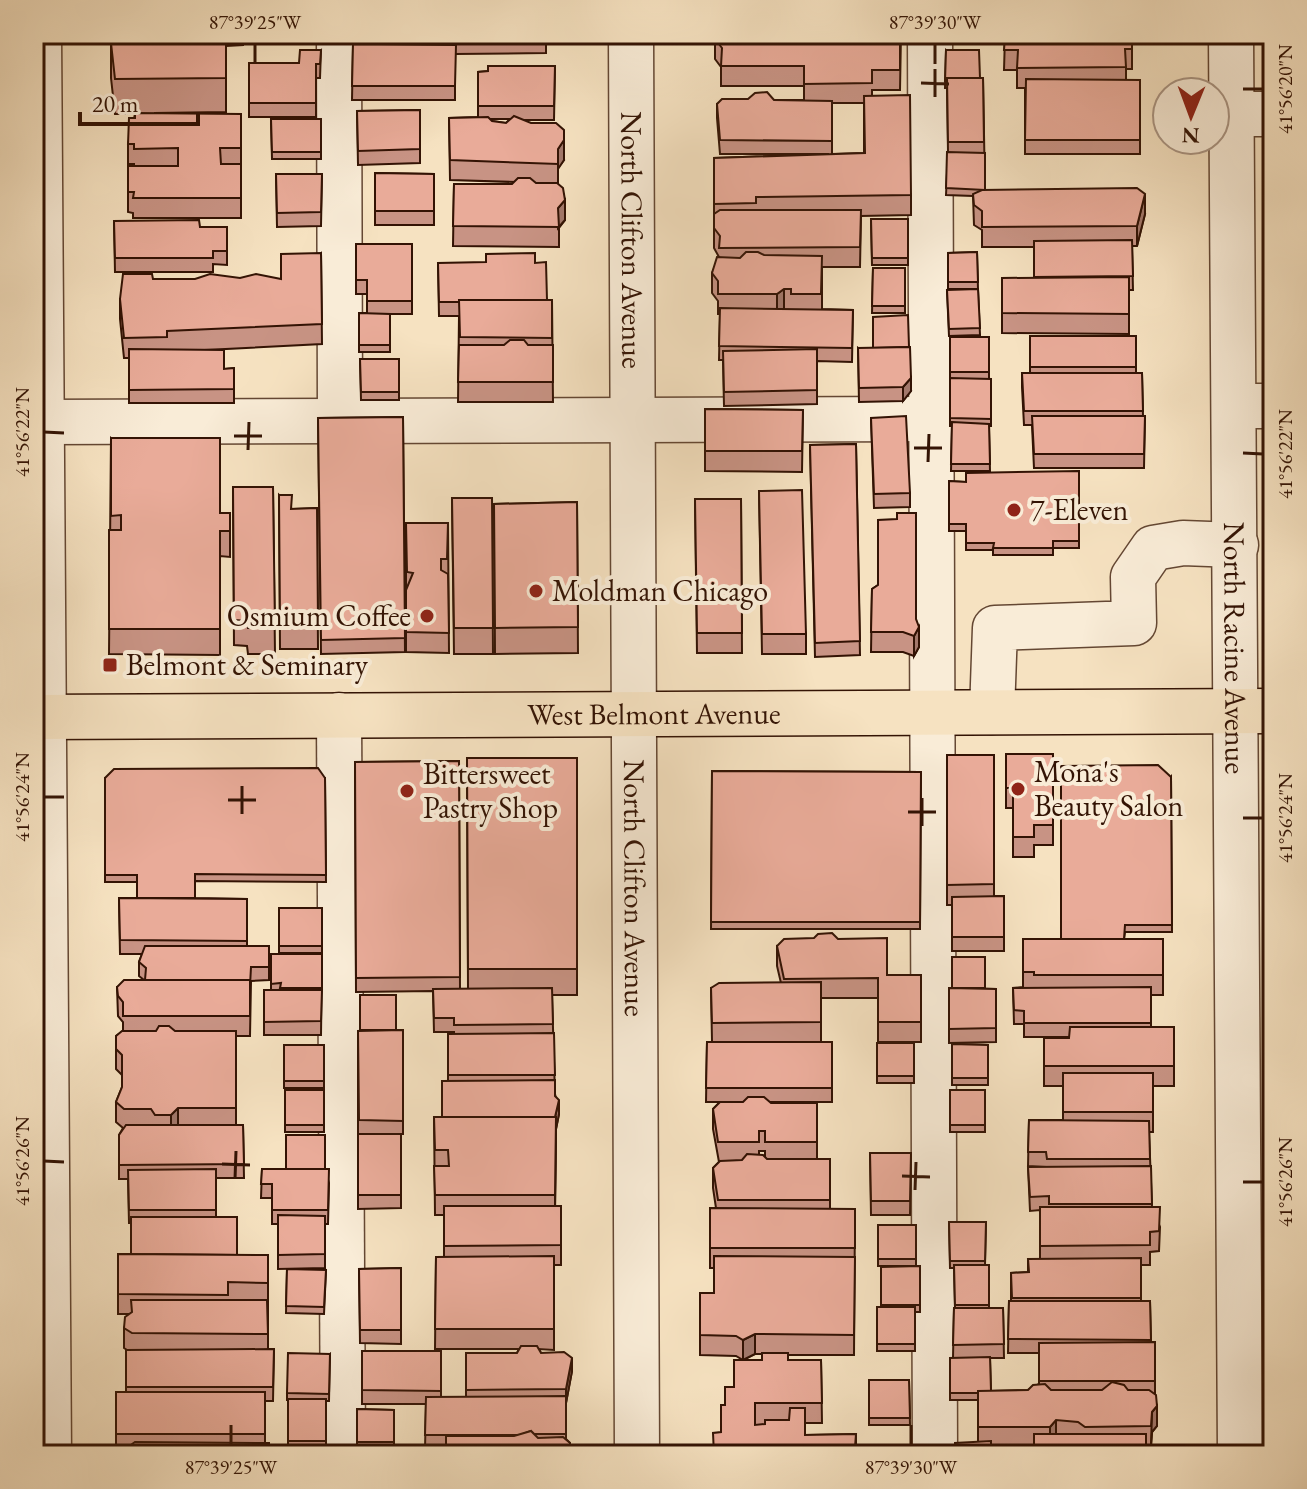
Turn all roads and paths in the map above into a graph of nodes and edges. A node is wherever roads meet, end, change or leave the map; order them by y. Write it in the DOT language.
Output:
graph roads {
  1 [pos="39,34"];
  2 [pos="339,34"];
  3 [pos="631,34"];
  4 [pos="930,34"];
  5 [pos="1231,34"];
  6 [pos="1253,114"];
  7 [pos="1254,406"];
  8 [pos="340,419"];
  9 [pos="632,419"];
  10 [pos="932,419"];
  11 [pos="40,433"];
  12 [pos="1236,545"];
  13 [pos="1255,711"];
  14 [pos="992,712"];
  15 [pos="933,713"];
  16 [pos="634,714"];
  17 [pos="339,715"];
  18 [pos="40,717"];
  19 [pos="1255,1003"];
  20 [pos="1256,1300"];
  21 [pos="49,1455"];
  22 [pos="343,1455"];
  23 [pos="637,1455"];
  24 [pos="935,1455"];
  25 [pos="1240,1455"];
  1 -- 11 [label="street"];
  2 -- 8 [label="street"];
  3 -- 9 [label="street, North Clifton Avenue"];
  4 -- 10 [label="street"];
  5 -- 6 [label="street, North Racine Avenue"];
  6 -- 7 [label="street, North Racine Avenue"];
  7 -- 12 [label="street, North Racine Avenue"];
  8 -- 9 [label="street"];
  8 -- 11 [label="street"];
  9 -- 10 [label="street"];
  9 -- 16 [label="street, North Clifton Avenue"];
  10 -- 15 [label="street"];
  11 -- 18 [label="street"];
  12 -- 13 [label="street, North Racine Avenue"];
  12 -- 14 [label="street"];
  13 -- 14 [label="main road, West Belmont Avenue"];
  13 -- 19 [label="street, North Racine Avenue"];
  14 -- 15 [label="main road, West Belmont Avenue"];
  15 -- 16 [label="main road, West Belmont Avenue"];
  15 -- 24 [label="street"];
  16 -- 17 [label="main road, West Belmont Avenue"];
  16 -- 23 [label="street, North Clifton Avenue"];
  17 -- 18 [label="main road, West Belmont Avenue"];
  17 -- 22 [label="street"];
  18 -- 21 [label="street"];
  19 -- 20 [label="street, North Racine Avenue"];
  20 -- 25 [label="street, North Racine Avenue"];
}
